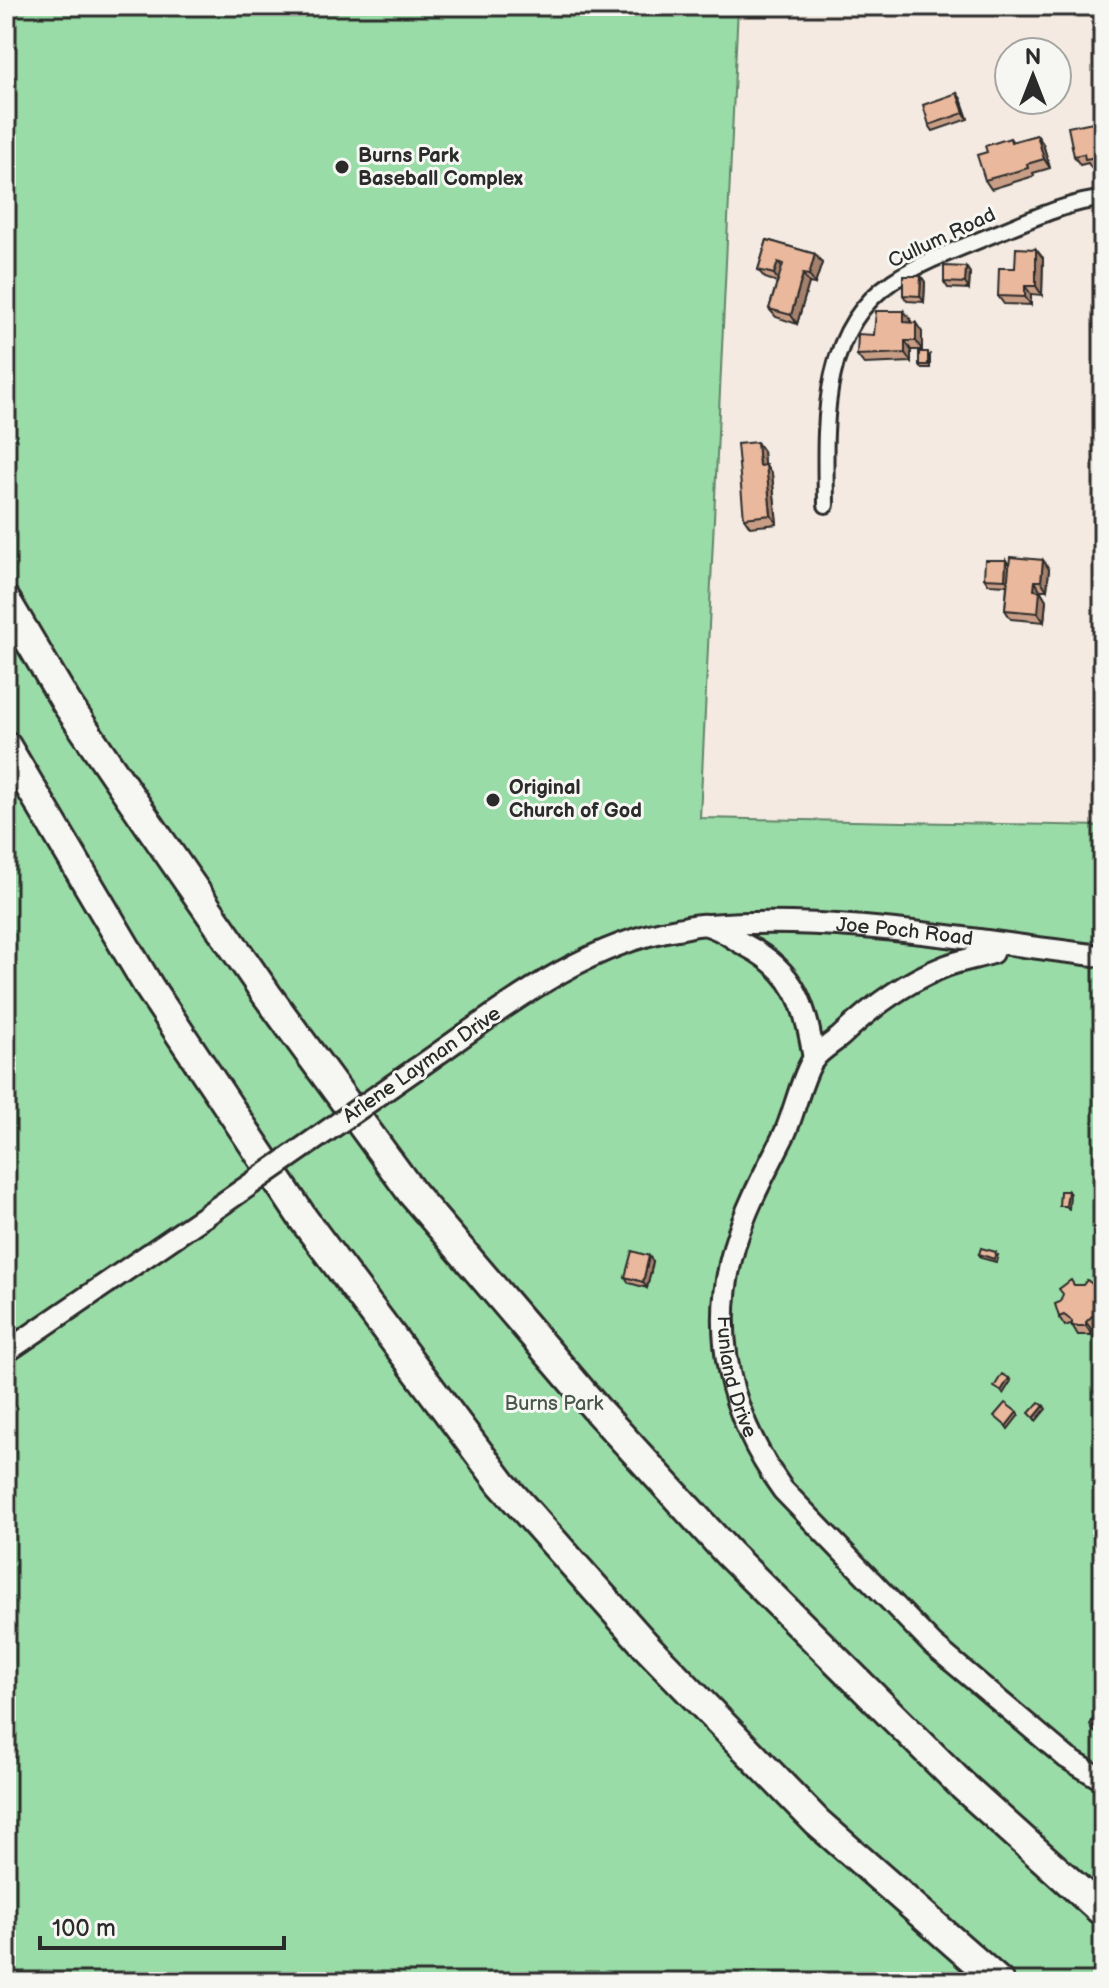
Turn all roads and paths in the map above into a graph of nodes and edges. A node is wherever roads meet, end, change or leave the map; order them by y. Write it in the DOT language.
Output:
graph roads {
  1 [pos="1103,199"];
  2 [pos="826,505"];
  3 [pos="6,601"];
  4 [pos="6,746"];
  5 [pos="706,925"];
  6 [pos="996,943"];
  7 [pos="1103,956"];
  8 [pos="814,1059"];
  9 [pos="6,1352"];
  10 [pos="1103,1780"];
  11 [pos="1103,1912"];
  12 [pos="999,1982"];
  1 -- 2 [label="street, Cullum Road"];
  3 -- 11 [label="highway"];
  4 -- 12 [label="highway"];
  5 -- 6 [label="street, Joe Poch Road"];
  5 -- 8 [label="street"];
  5 -- 9 [label="street, Arlene Layman Drive, bridge"];
  6 -- 7 [label="street, Joe Poch Road"];
  6 -- 8 [label="street, Funland Drive"];
  8 -- 10 [label="street, Funland Drive"];
}
